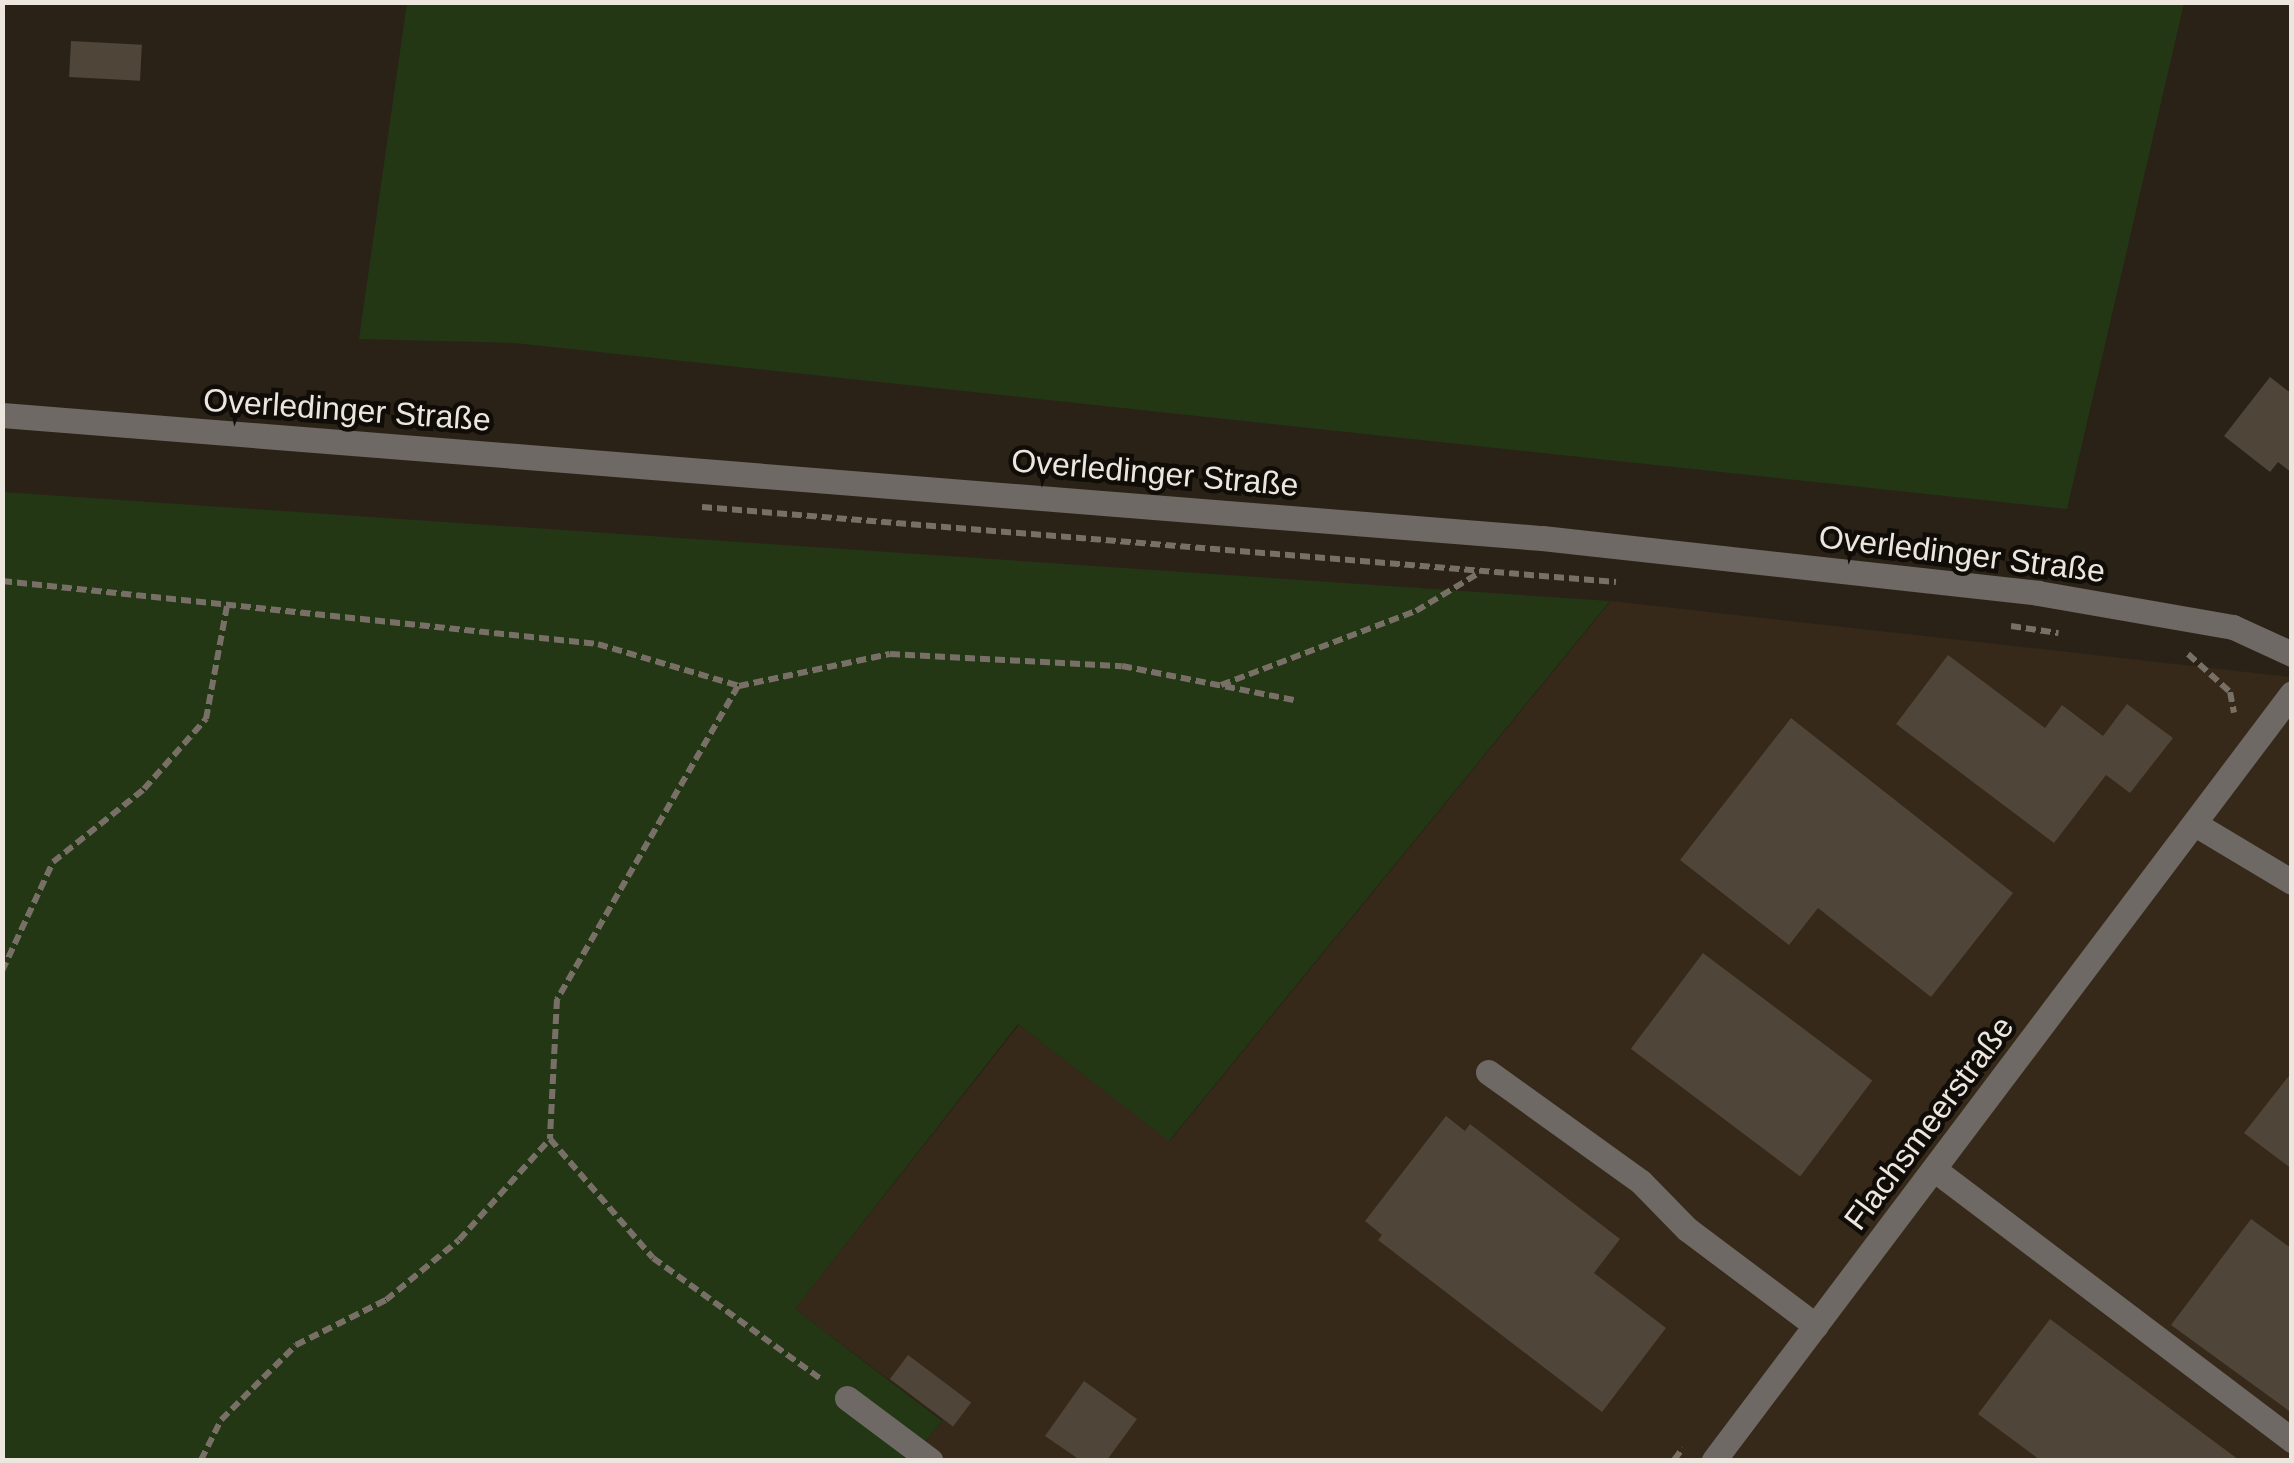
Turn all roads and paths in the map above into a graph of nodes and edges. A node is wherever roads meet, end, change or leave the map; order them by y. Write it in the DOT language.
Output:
graph roads {
  1 [pos="2,415"];
  2 [pos="693,506"];
  3 [pos="1480,574"];
  4 [pos="2,581"];
  5 [pos="1627,582"];
  6 [pos="227,606"];
  7 [pos="1992,622"];
  8 [pos="2065,634"];
  9 [pos="2171,647"];
  10 [pos="2292,654"];
  11 [pos="1220,685"];
  12 [pos="739,686"];
  13 [pos="2292,693"];
  14 [pos="1294,700"];
  15 [pos="2234,712"];
  16 [pos="2196,824"];
  17 [pos="2292,882"];
  18 [pos="2,971"];
  19 [pos="1488,1072"];
  20 [pos="550,1139"];
  21 [pos="1935,1170"];
  22 [pos="1816,1326"];
  23 [pos="847,1398"];
  24 [pos="2292,1440"];
  25 [pos="201,1460"];
  26 [pos="930,1460"];
  27 [pos="1714,1460"];
  1 -- 10 [label="street, Overledinger Straße"];
  2 -- 3 [label="path"];
  3 -- 5 [label="path"];
  3 -- 11 [label="path"];
  4 -- 6 [label="path"];
  6 -- 12 [label="path"];
  6 -- 18 [label="path"];
  7 -- 8 [label="path"];
  9 -- 15 [label="path"];
  11 -- 12 [label="path"];
  11 -- 14 [label="path"];
  12 -- 20 [label="path"];
  13 -- 16 [label="street, Flachsmeerstraße"];
  16 -- 17 [label="street"];
  16 -- 21 [label="street, Flachsmeerstraße"];
  19 -- 22 [label="street"];
  20 -- 23 [label="path"];
  20 -- 25 [label="path"];
  21 -- 22 [label="street, Flachsmeerstraße"];
  21 -- 24 [label="street"];
  22 -- 27 [label="street, Flachsmeerstraße"];
  23 -- 26 [label="street"];
}
